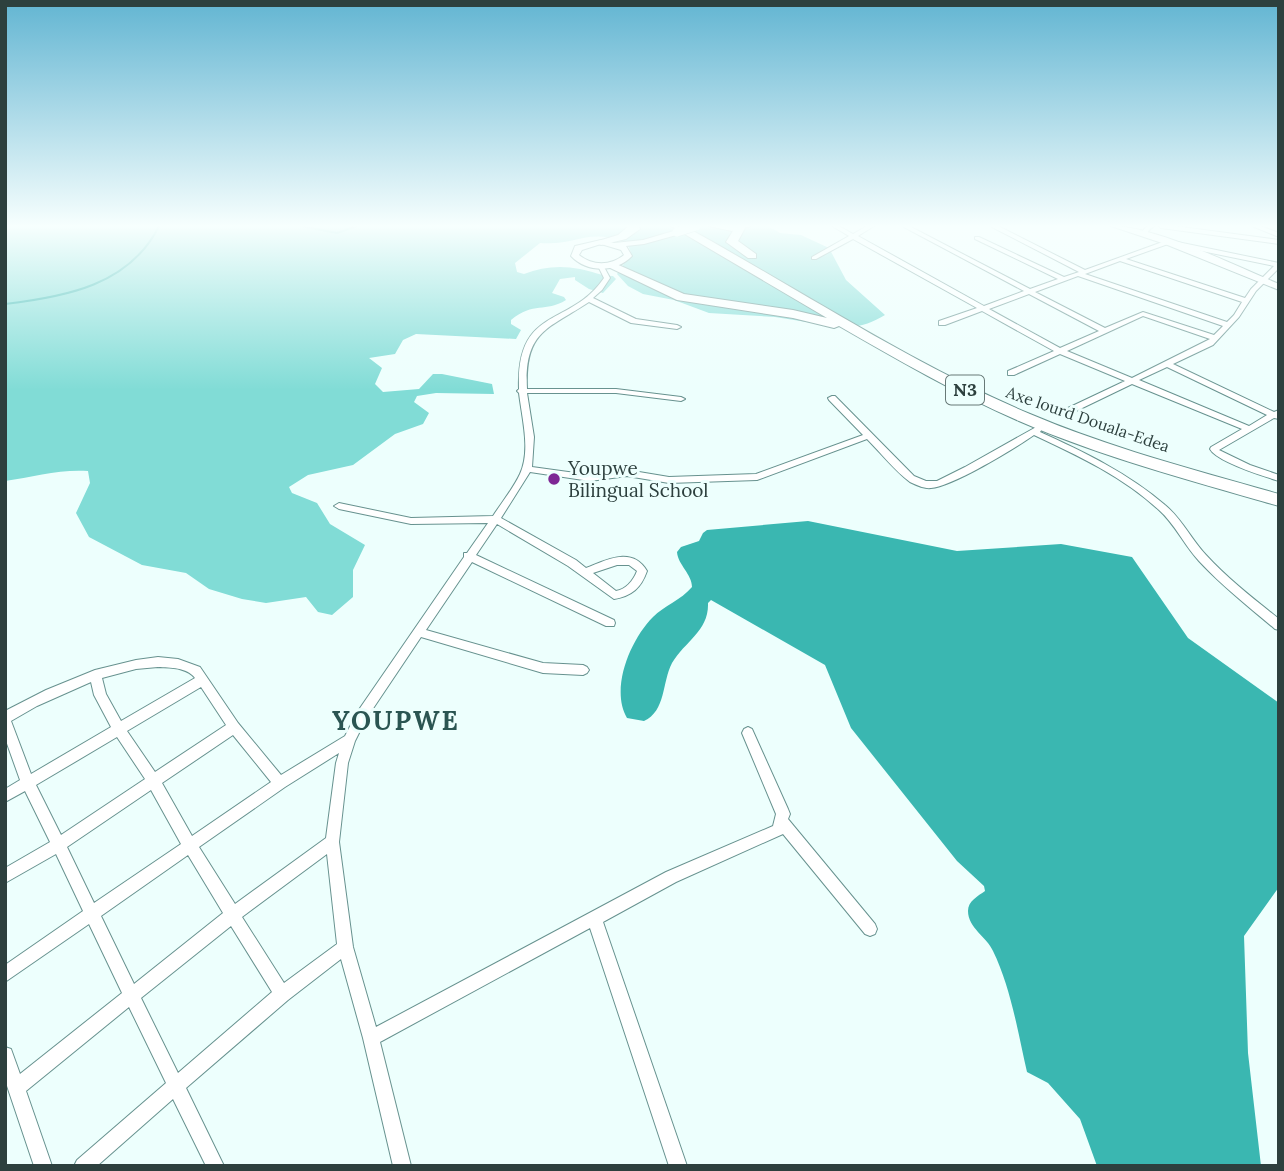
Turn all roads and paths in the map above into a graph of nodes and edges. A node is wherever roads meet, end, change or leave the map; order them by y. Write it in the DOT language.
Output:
graph roads {
  1 [pos="606,281"];
  2 [pos="641,281"];
  3 [pos="773,281"];
  4 [pos="781,281"];
  5 [pos="790,281"];
  6 [pos="935,281"];
  7 [pos="1008,281"];
  8 [pos="1059,281"];
  9 [pos="1103,281"];
  10 [pos="1185,281"];
  11 [pos="1262,281"];
  12 [pos="1279,287"];
  13 [pos="1029,292"];
  14 [pos="589,299"];
  15 [pos="1247,301"];
  16 [pos="829,306"];
  17 [pos="983,308"];
  18 [pos="942,323"];
  19 [pos="1228,325"];
  20 [pos="677,327"];
  21 [pos="1103,330"];
  22 [pos="1215,338"];
  23 [pos="876,340"];
  24 [pos="1058,350"];
  25 [pos="1167,364"];
  26 [pos="1011,373"];
  27 [pos="1128,381"];
  28 [pos="521,391"];
  29 [pos="832,398"];
  30 [pos="681,399"];
  31 [pos="1071,411"];
  32 [pos="1277,415"];
  33 [pos="1039,428"];
  34 [pos="1249,429"];
  35 [pos="870,435"];
  36 [pos="527,469"];
  37 [pos="1279,478"];
  38 [pos="1279,491"];
  39 [pos="1279,500"];
  40 [pos="340,506"];
  41 [pos="495,519"];
  42 [pos="468,556"];
  43 [pos="585,572"];
  44 [pos="610,623"];
  45 [pos="1279,626"];
  46 [pos="419,632"];
  47 [pos="583,670"];
  48 [pos="95,675"];
  49 [pos="202,680"];
  50 [pos="5,719"];
  51 [pos="234,727"];
  52 [pos="119,729"];
  53 [pos="748,733"];
  54 [pos="349,740"];
  55 [pos="153,780"];
  56 [pos="28,783"];
  57 [pos="280,783"];
  58 [pos="5,796"];
  59 [pos="782,822"];
  60 [pos="332,842"];
  61 [pos="58,845"];
  62 [pos="190,846"];
  63 [pos="5,876"];
  64 [pos="92,914"];
  65 [pos="234,914"];
  66 [pos="594,918"];
  67 [pos="870,929"];
  68 [pos="345,947"];
  69 [pos="5,974"];
  70 [pos="282,994"];
  71 [pos="133,995"];
  72 [pos="371,1038"];
  73 [pos="5,1055"];
  74 [pos="17,1087"];
  75 [pos="174,1087"];
  76 [pos="43,1166"];
  77 [pos="83,1166"];
  78 [pos="215,1166"];
  79 [pos="402,1166"];
  80 [pos="678,1166"];
  1 -- 14 [label="street"];
  2 -- 23 [label="highway"];
  3 -- 23 [label="highway, Axe lourd Douala-Edea / N3"];
  4 -- 16 [label="highway, Axe lourd Douala-Edea / N3"];
  5 -- 16 [label="highway"];
  6 -- 17 [label="street"];
  7 -- 13 [label="street"];
  8 -- 13 [label="street"];
  9 -- 19 [label="street"];
  10 -- 15 [label="street"];
  11 -- 12 [label="main road"];
  11 -- 15 [label="street"];
  13 -- 17 [label="street"];
  13 -- 21 [label="street"];
  14 -- 20 [label="street"];
  14 -- 28 [label="street"];
  15 -- 19 [label="street"];
  16 -- 38 [label="highway, Axe lourd Douala-Edea / N3"];
  17 -- 18 [label="street"];
  17 -- 24 [label="street"];
  19 -- 22 [label="street"];
  21 -- 22 [label="street"];
  21 -- 24 [label="street"];
  22 -- 25 [label="street"];
  23 -- 33 [label="highway, Axe lourd Douala-Edea / N3"];
  24 -- 26 [label="street"];
  24 -- 27 [label="street"];
  25 -- 27 [label="street"];
  25 -- 32 [label="street"];
  27 -- 31 [label="street"];
  27 -- 34 [label="street"];
  28 -- 30 [label="street"];
  28 -- 36 [label="street"];
  29 -- 35 [label="street"];
  32 -- 34 [label="street"];
  33 -- 35 [label="street"];
  33 -- 39 [label="highway, Axe lourd Douala-Edea / N3"];
  33 -- 45 [label="street"];
  34 -- 37 [label="street"];
  35 -- 36 [label="street"];
  36 -- 41 [label="street"];
  40 -- 41 [label="street"];
  41 -- 42 [label="street"];
  41 -- 43 [label="street"];
  42 -- 44 [label="street"];
  42 -- 46 [label="street"];
  43 -- 43 [label="street"];
  46 -- 47 [label="street"];
  46 -- 54 [label="street"];
  48 -- 49 [label="street"];
  48 -- 50 [label="street"];
  48 -- 52 [label="street"];
  49 -- 51 [label="street"];
  49 -- 52 [label="street"];
  50 -- 56 [label="street"];
  51 -- 55 [label="street"];
  51 -- 57 [label="street"];
  52 -- 55 [label="street"];
  52 -- 56 [label="street"];
  53 -- 59 [label="street"];
  54 -- 57 [label="street"];
  54 -- 60 [label="street"];
  55 -- 61 [label="street"];
  55 -- 62 [label="street"];
  56 -- 58 [label="street"];
  56 -- 61 [label="street"];
  57 -- 62 [label="street"];
  59 -- 66 [label="street"];
  59 -- 67 [label="street"];
  60 -- 65 [label="street"];
  60 -- 68 [label="street"];
  61 -- 63 [label="street"];
  61 -- 64 [label="street"];
  62 -- 64 [label="street"];
  62 -- 65 [label="street"];
  64 -- 69 [label="street"];
  64 -- 71 [label="street"];
  65 -- 70 [label="street"];
  65 -- 71 [label="street"];
  66 -- 72 [label="street"];
  66 -- 80 [label="street"];
  68 -- 70 [label="street"];
  68 -- 72 [label="street"];
  70 -- 75 [label="street"];
  71 -- 74 [label="street"];
  71 -- 75 [label="street"];
  72 -- 79 [label="street"];
  73 -- 74 [label="street"];
  74 -- 76 [label="street"];
  75 -- 77 [label="street"];
  75 -- 78 [label="street"];
}
